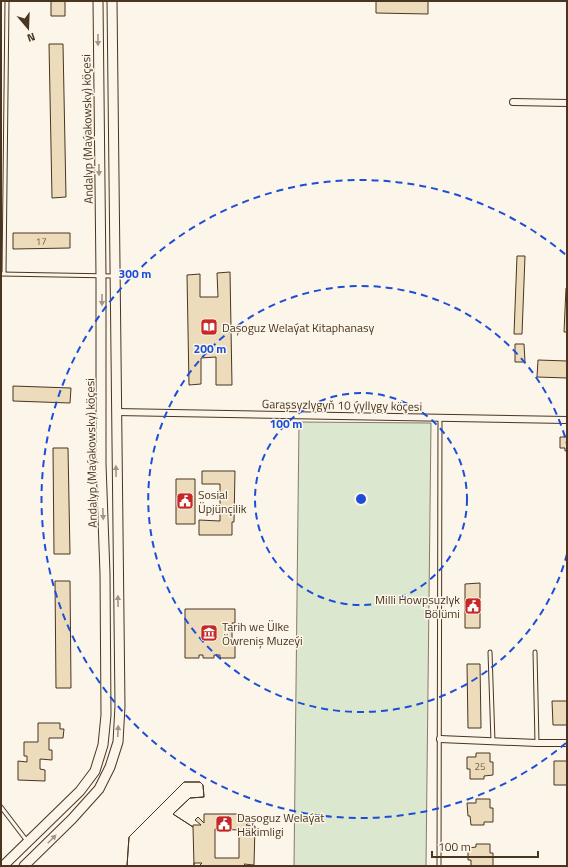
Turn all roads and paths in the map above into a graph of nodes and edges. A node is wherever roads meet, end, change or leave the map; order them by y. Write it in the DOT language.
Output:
graph roads {
  1 [pos="7,1"];
  2 [pos="98,1"];
  3 [pos="112,1"];
  4 [pos="513,102"];
  5 [pos="567,103"];
  6 [pos="2,274"];
  7 [pos="101,276"];
  8 [pos="115,276"];
  9 [pos="116,412"];
  10 [pos="440,417"];
  11 [pos="567,420"];
  12 [pos="490,652"];
  13 [pos="535,652"];
  14 [pos="440,739"];
  15 [pos="493,742"];
  16 [pos="537,743"];
  17 [pos="567,743"];
  18 [pos="1,807"];
  19 [pos="28,842"];
  20 [pos="3,866"];
  21 [pos="24,866"];
  22 [pos="439,866"];
  1 -- 6 [label="lane"];
  2 -- 7 [label="main road, Andalyp (Maýakowsky) köçesi, one-way"];
  3 -- 8 [label="main road, Andalyp (Maýakowsky) köçesi"];
  4 -- 5 [label="street"];
  6 -- 7 [label="lane"];
  7 -- 8 [label="lane"];
  7 -- 19 [label="main road, Andalyp (Maýakowsky) köçesi, one-way"];
  8 -- 9 [label="main road, Andalyp (Maýakowsky) köçesi"];
  9 -- 10 [label="street, Garaşsyzlygyň 10 ýyllygy köçesi"];
  21 -- 9 [label="main road, Andalyp (Maýakowsky) köçesi, one-way"];
  10 -- 11 [label="street, Garaşsyzlygyň 10 ýyllygy köçesi"];
  10 -- 14 [label="lane"];
  12 -- 15 [label="lane"];
  13 -- 16 [label="lane"];
  14 -- 15 [label="street"];
  14 -- 22 [label="lane"];
  15 -- 16 [label="street"];
  16 -- 17 [label="street"];
  18 -- 19 [label="lane"];
  19 -- 20 [label="main road, Andalyp (Maýakowsky) köçesi"];
}
